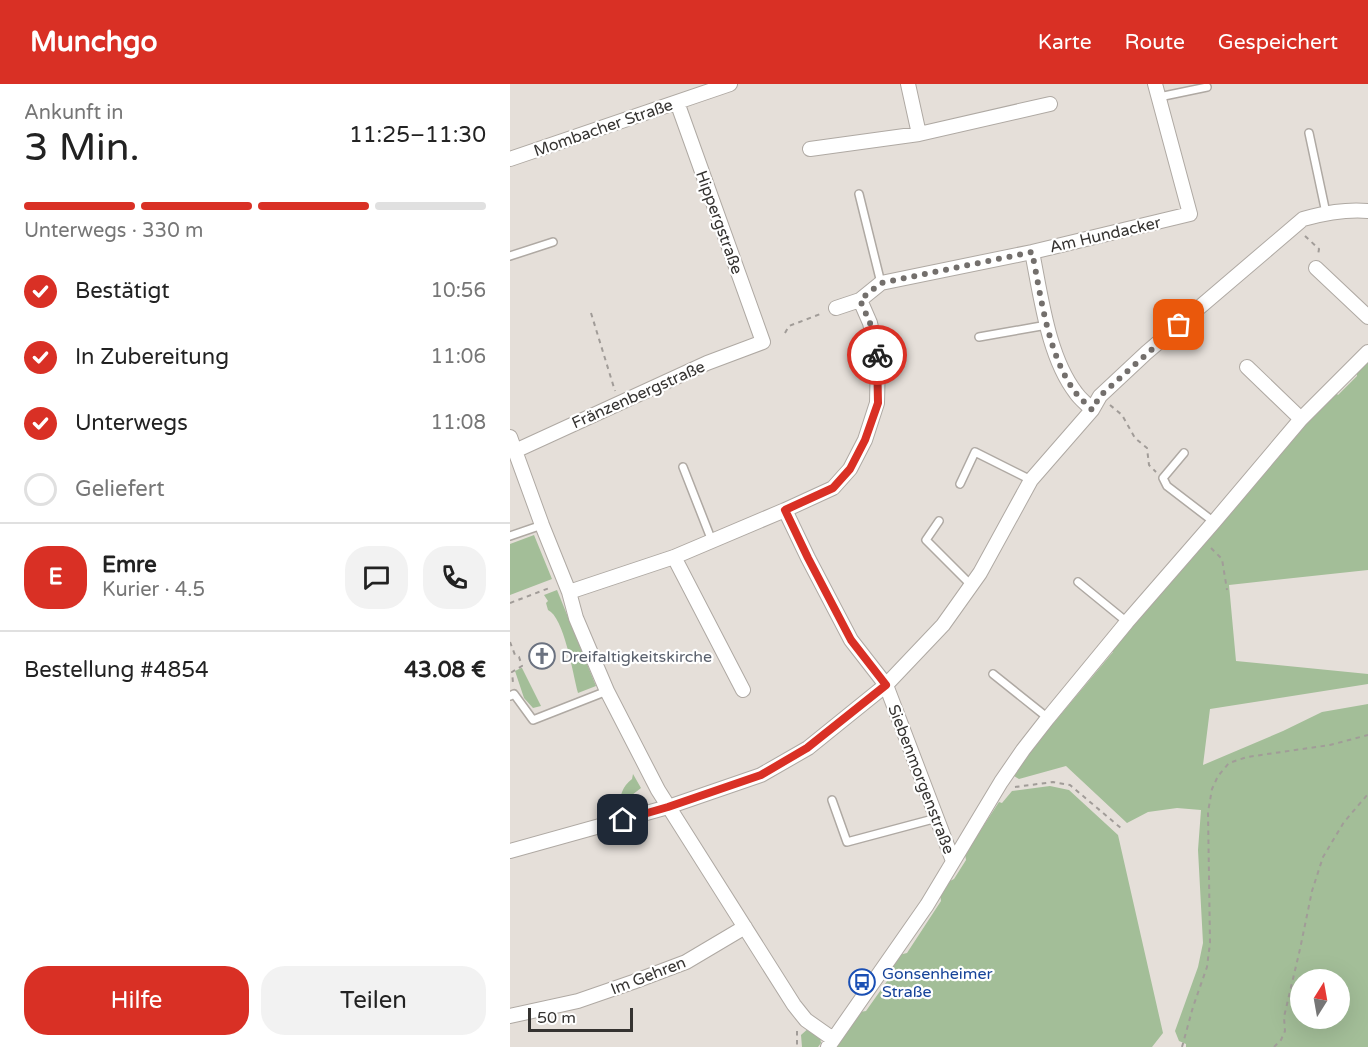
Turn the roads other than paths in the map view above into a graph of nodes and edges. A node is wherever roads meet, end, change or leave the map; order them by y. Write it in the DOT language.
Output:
graph roads {
  1 [pos="730,84"];
  2 [pos="908,84"];
  3 [pos="1207,87"];
  4 [pos="1157,91"];
  5 [pos="677,102"];
  6 [pos="1050,104"];
  7 [pos="1309,133"];
  8 [pos="919,134"];
  9 [pos="810,149"];
  10 [pos="510,159"];
  11 [pos="859,194"];
  12 [pos="1368,211"];
  13 [pos="1326,213"];
  14 [pos="553,242"];
  15 [pos="1032,252"];
  16 [pos="510,256"];
  17 [pos="1316,268"];
  18 [pos="881,283"];
  19 [pos="860,300"];
  20 [pos="836,308"];
  21 [pos="1368,317"];
  22 [pos="1047,325"];
  23 [pos="979,337"];
  24 [pos="763,342"];
  25 [pos="1368,352"];
  26 [pos="1247,367"];
  27 [pos="1092,410"];
  28 [pos="1301,419"];
  29 [pos="510,437"];
  30 [pos="515,451"];
  31 [pos="1184,453"];
  32 [pos="683,467"];
  33 [pos="1031,480"];
  34 [pos="960,484"];
  35 [pos="785,510"];
  36 [pos="939,520"];
  37 [pos="1214,522"];
  38 [pos="542,525"];
  39 [pos="510,536"];
  40 [pos="712,541"];
  41 [pos="674,556"];
  42 [pos="1078,582"];
  43 [pos="971,585"];
  44 [pos="567,587"];
  45 [pos="1126,622"];
  46 [pos="993,675"];
  47 [pos="886,685"];
  48 [pos="743,690"];
  49 [pos="607,691"];
  50 [pos="512,695"];
  51 [pos="1048,718"];
  52 [pos="832,800"];
  53 [pos="668,807"];
  54 [pos="937,819"];
  55 [pos="510,851"];
  56 [pos="954,861"];
  57 [pos="745,927"];
  58 [pos="510,1016"];
  59 [pos="830,1043"];
  1 -- 5 [label="street, Mombacher Straße"];
  2 -- 8 [label="street"];
  3 -- 4 [label="lane"];
  4 -- 15 [label="street, Am Hundacker"];
  5 -- 10 [label="street, Mombacher Straße"];
  5 -- 24 [label="street, Hippergstraße"];
  6 -- 8 [label="street"];
  7 -- 13 [label="lane"];
  8 -- 9 [label="street"];
  11 -- 18 [label="lane"];
  12 -- 13 [label="street"];
  13 -- 27 [label="street"];
  14 -- 16 [label="lane"];
  15 -- 18 [label="street, Am Hundacker"];
  15 -- 22 [label="street"];
  17 -- 21 [label="street"];
  18 -- 19 [label="street, Am Hundacker"];
  19 -- 20 [label="street, Am Hundacker"];
  19 -- 35 [label="street"];
  22 -- 23 [label="lane"];
  22 -- 27 [label="street"];
  24 -- 30 [label="street, Fränzenbergstraße"];
  25 -- 28 [label="street"];
  26 -- 28 [label="street"];
  27 -- 33 [label="street"];
  28 -- 37 [label="street"];
  29 -- 30 [label="street"];
  30 -- 38 [label="street"];
  31 -- 37 [label="lane"];
  32 -- 40 [label="lane"];
  33 -- 34 [label="lane"];
  33 -- 43 [label="street"];
  35 -- 40 [label="street"];
  35 -- 47 [label="street, Siebenmorgenstraße"];
  36 -- 43 [label="lane"];
  37 -- 45 [label="street"];
  38 -- 39 [label="lane"];
  38 -- 44 [label="street"];
  40 -- 41 [label="street"];
  41 -- 44 [label="street"];
  41 -- 48 [label="street"];
  42 -- 45 [label="lane"];
  43 -- 47 [label="street"];
  44 -- 49 [label="street"];
  45 -- 51 [label="street"];
  46 -- 51 [label="lane"];
  47 -- 53 [label="street"];
  47 -- 54 [label="street, Siebenmorgenstraße"];
  49 -- 50 [label="lane"];
  49 -- 53 [label="street"];
  51 -- 56 [label="street"];
  52 -- 54 [label="lane"];
  53 -- 55 [label="street"];
  53 -- 57 [label="street"];
  54 -- 56 [label="street, Siebenmorgenstraße"];
  56 -- 59 [label="street"];
  57 -- 58 [label="street, Im Gehren"];
  57 -- 59 [label="street"];
}
